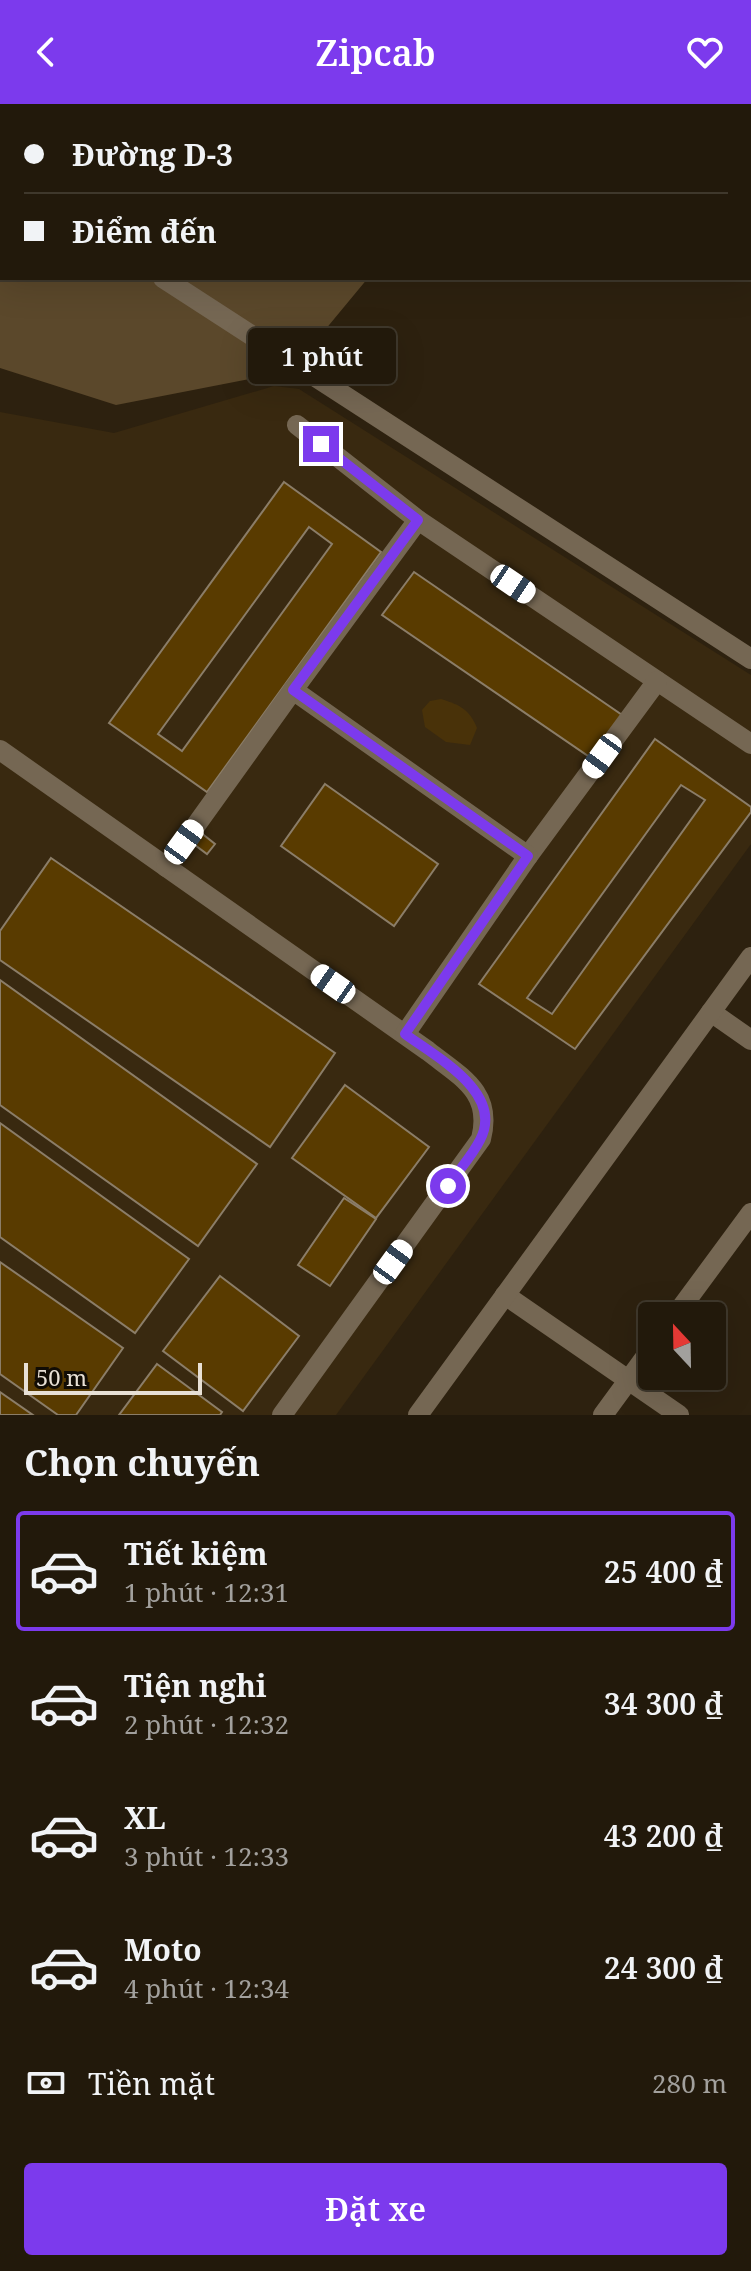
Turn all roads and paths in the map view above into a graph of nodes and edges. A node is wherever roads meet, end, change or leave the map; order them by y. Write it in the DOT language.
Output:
graph roads {
  1 [pos="166,280"];
  2 [pos="297,425"];
  3 [pos="418,520"];
  4 [pos="751,659"];
  5 [pos="657,681"];
  6 [pos="293,690"];
  7 [pos="751,744"];
  8 [pos="0,750"];
  9 [pos="528,856"];
  10 [pos="166,867"];
  11 [pos="751,957"];
  12 [pos="711,1012"];
  13 [pos="405,1034"];
  14 [pos="751,1040"];
  15 [pos="751,1213"];
  16 [pos="505,1295"];
  17 [pos="685,1302"];
  18 [pos="638,1367"];
  19 [pos="628,1380"];
  20 [pos="282,1415"];
  21 [pos="418,1415"];
  22 [pos="603,1415"];
  23 [pos="679,1415"];
  1 -- 4 [label="street"];
  2 -- 3 [label="street"];
  3 -- 5 [label="street"];
  3 -- 6 [label="street"];
  5 -- 7 [label="street"];
  5 -- 9 [label="street"];
  6 -- 9 [label="street"];
  6 -- 10 [label="street"];
  8 -- 10 [label="street"];
  9 -- 13 [label="street"];
  10 -- 13 [label="street"];
  11 -- 12 [label="street"];
  12 -- 14 [label="street"];
  12 -- 16 [label="street"];
  13 -- 20 [label="street"];
  15 -- 17 [label="street"];
  16 -- 19 [label="street"];
  16 -- 21 [label="street"];
  18 -- 19 [label="street"];
  19 -- 22 [label="street"];
  19 -- 23 [label="street"];
}
